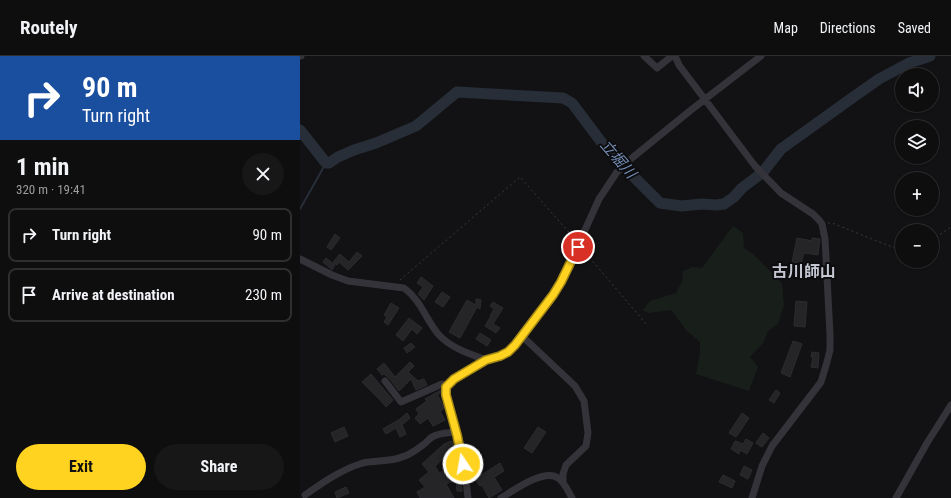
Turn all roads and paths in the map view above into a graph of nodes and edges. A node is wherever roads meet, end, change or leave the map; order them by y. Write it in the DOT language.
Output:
graph roads {
  1 [pos="644,56"];
  2 [pos="672,56"];
  3 [pos="675,56"];
  4 [pos="761,56"];
  5 [pos="705,99"];
  6 [pos="822,224"];
  7 [pos="951,227"];
  8 [pos="939,235"];
  9 [pos="579,244"];
  10 [pos="895,248"];
  11 [pos="300,259"];
  12 [pos="392,287"];
  13 [pos="646,325"];
  14 [pos="522,336"];
  15 [pos="486,360"];
  16 [pos="385,382"];
  17 [pos="446,387"];
  18 [pos="951,405"];
  19 [pos="456,432"];
  20 [pos="563,482"];
  21 [pos="305,495"];
  22 [pos="468,498"];
  23 [pos="501,498"];
  24 [pos="572,498"];
  25 [pos="752,498"];
  26 [pos="896,498"];
  1 -- 2 [label="street"];
  3 -- 5 [label="street"];
  4 -- 5 [label="street"];
  5 -- 6 [label="street"];
  5 -- 9 [label="street"];
  6 -- 10 [label="path"];
  6 -- 25 [label="street"];
  7 -- 8 [label="path"];
  9 -- 12 [label="path"];
  9 -- 13 [label="path"];
  9 -- 14 [label="street"];
  11 -- 12 [label="street"];
  12 -- 15 [label="street"];
  14 -- 15 [label="street"];
  14 -- 20 [label="street"];
  15 -- 17 [label="street"];
  16 -- 17 [label="street"];
  17 -- 19 [label="street"];
  18 -- 26 [label="street"];
  19 -- 21 [label="street"];
  19 -- 22 [label="street"];
  20 -- 23 [label="street"];
  20 -- 24 [label="street"];
}
